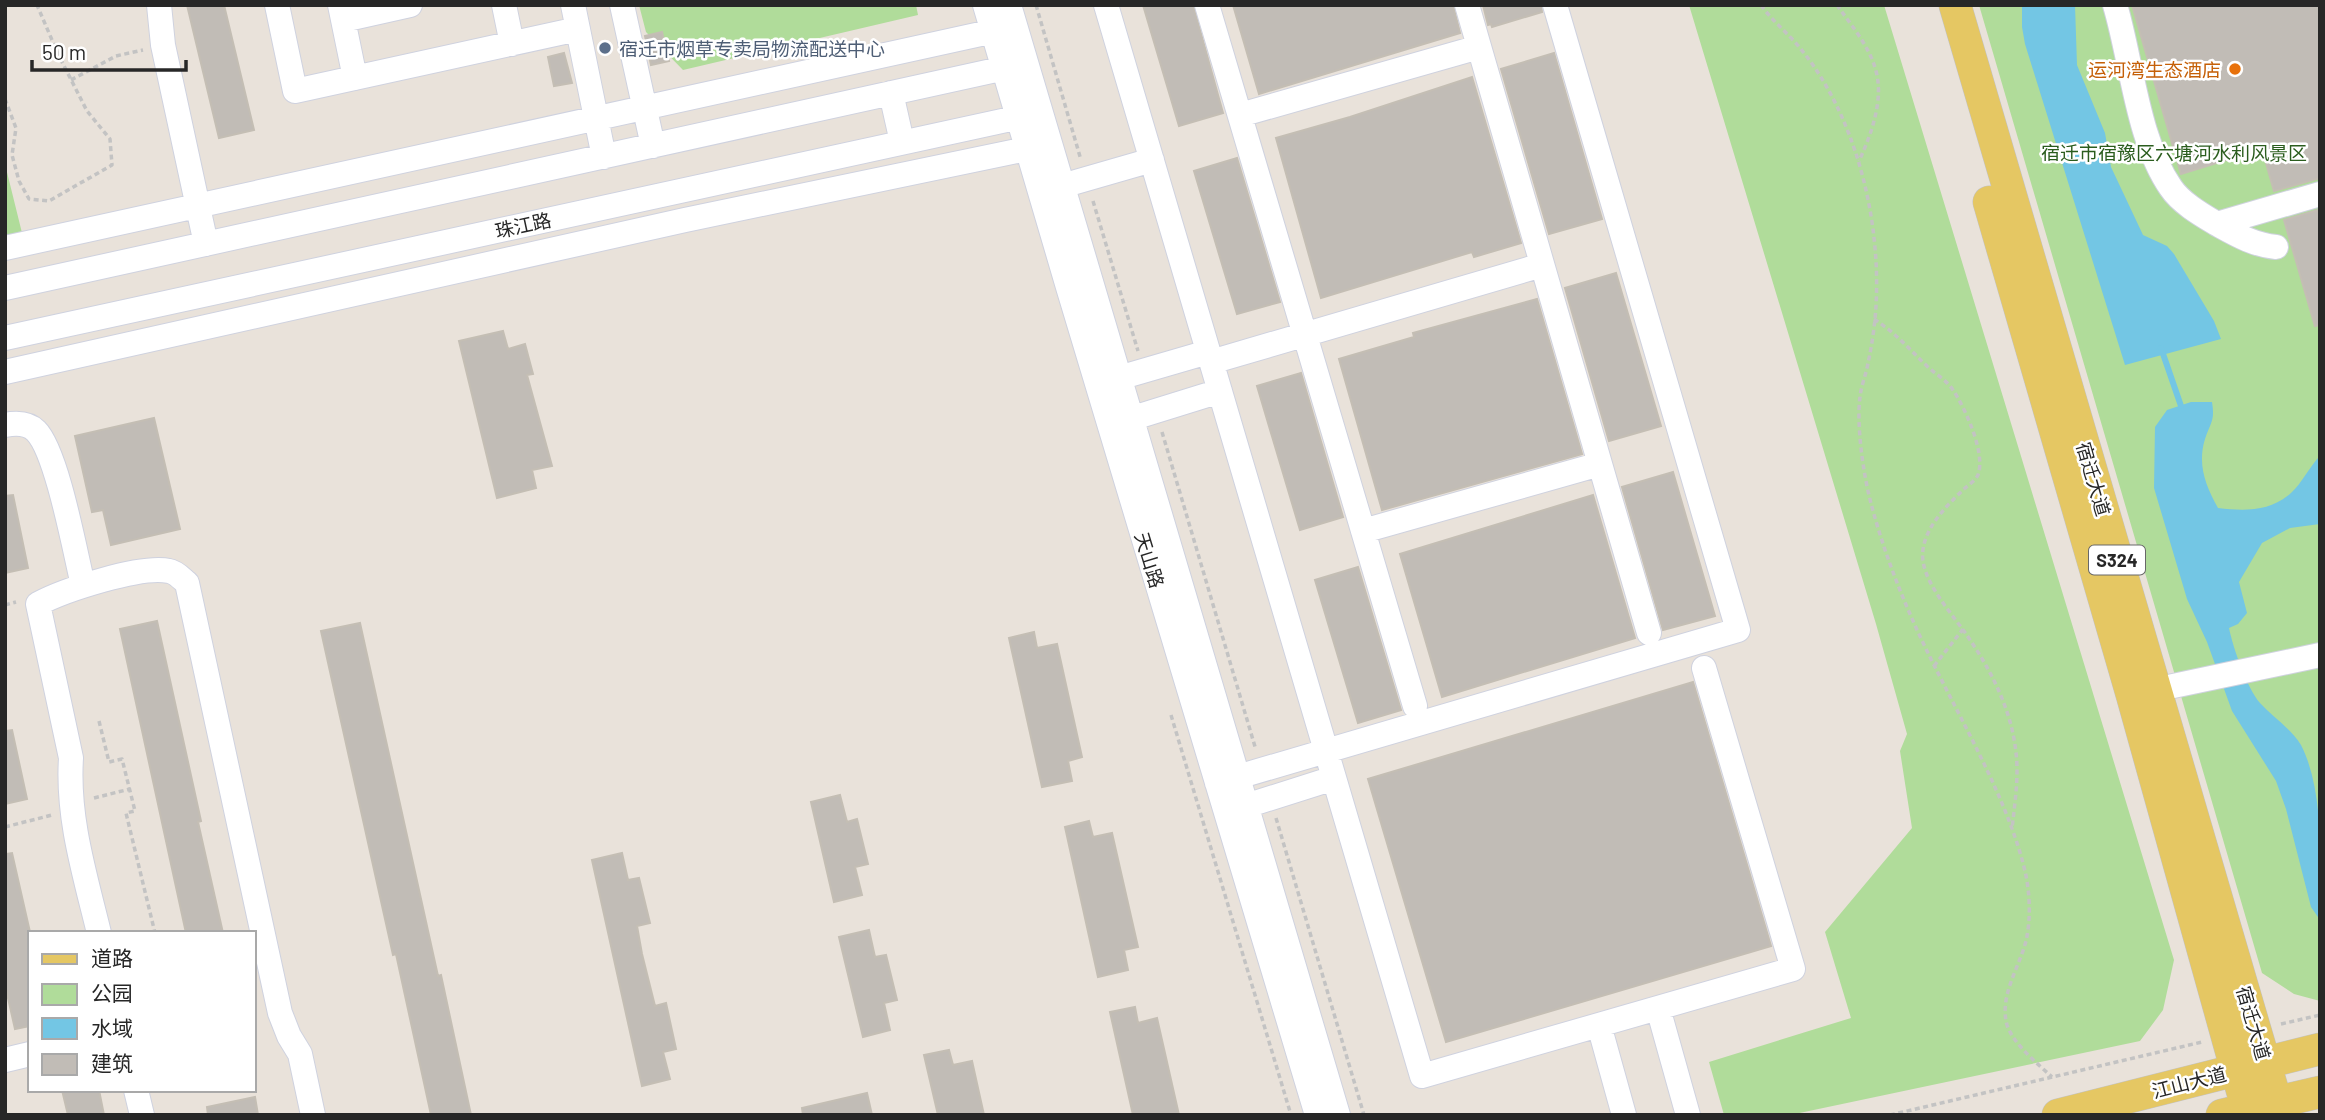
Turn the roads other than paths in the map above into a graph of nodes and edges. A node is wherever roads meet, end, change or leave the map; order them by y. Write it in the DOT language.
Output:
graph roads {
  1 [pos="159,5"];
  2 [pos="277,5"];
  3 [pos="410,5"];
  4 [pos="504,5"];
  5 [pos="622,5"];
  6 [pos="1106,5"];
  7 [pos="1207,5"];
  8 [pos="1467,5"];
  9 [pos="1556,5"];
  10 [pos="1933,5"];
  11 [pos="1955,5"];
  12 [pos="2115,5"];
  13 [pos="342,13"];
  14 [pos="1003,14"];
  15 [pos="575,17"];
  16 [pos="512,44"];
  17 [pos="1479,47"];
  18 [pos="1015,66"];
  19 [pos="355,78"];
  20 [pos="891,93"];
  21 [pos="644,107"];
  22 [pos="1030,115"];
  23 [pos="1240,115"];
  24 [pos="596,118"];
  25 [pos="902,142"];
  26 [pos="653,146"];
  27 [pos="1039,146"];
  28 [pos="604,157"];
  29 [pos="1152,160"];
  30 [pos="1051,189"];
  31 [pos="2320,194"];
  32 [pos="197,205"];
  33 [pos="2217,223"];
  34 [pos="206,244"];
  35 [pos="2276,247"];
  36 [pos="5,248"];
  37 [pos="1542,265"];
  38 [pos="5,288"];
  39 [pos="1305,334"];
  40 [pos="5,338"];
  41 [pos="1210,357"];
  42 [pos="5,372"];
  43 [pos="1108,381"];
  44 [pos="1220,391"];
  45 [pos="1120,422"];
  46 [pos="5,425"];
  47 [pos="1600,464"];
  48 [pos="1363,531"];
  49 [pos="83,585"];
  50 [pos="1648,633"];
  51 [pos="2320,655"];
  52 [pos="1704,668"];
  53 [pos="2144,692"];
  54 [pos="1415,706"];
  55 [pos="1326,750"];
  56 [pos="1334,779"];
  57 [pos="1228,780"];
  58 [pos="1236,809"];
  59 [pos="99,931"];
  60 [pos="1658,1008"];
  61 [pos="1599,1025"];
  62 [pos="2320,1049"];
  63 [pos="28,1054"];
  64 [pos="5,1060"];
  65 [pos="2251,1066"];
  66 [pos="136,1092"];
  67 [pos="2320,1092"];
  68 [pos="2255,1111"];
  69 [pos="142,1115"];
  70 [pos="313,1115"];
  71 [pos="1317,1115"];
  72 [pos="1338,1115"];
  73 [pos="1625,1115"];
  74 [pos="1688,1115"];
  75 [pos="2058,1115"];
  1 -- 32 [label="street"];
  2 -- 19 [label="street"];
  3 -- 13 [label="street"];
  4 -- 16 [label="street"];
  5 -- 21 [label="street"];
  6 -- 29 [label="street"];
  7 -- 23 [label="street"];
  8 -- 17 [label="street"];
  9 -- 55 [label="street"];
  10 -- 53 [label="main road, 宿迁大道 / S324"];
  11 -- 53 [label="main road, 宿迁大道 / S324"];
  12 -- 33 [label="street"];
  13 -- 19 [label="street"];
  14 -- 18 [label="street, 天山路"];
  14 -- 21 [label="street"];
  15 -- 16 [label="street"];
  15 -- 24 [label="street"];
  16 -- 19 [label="street"];
  17 -- 23 [label="street"];
  17 -- 37 [label="street"];
  18 -- 20 [label="street"];
  18 -- 22 [label="street, 天山路"];
  20 -- 25 [label="street"];
  20 -- 26 [label="street"];
  21 -- 24 [label="street"];
  21 -- 26 [label="street"];
  22 -- 25 [label="street, 珠江路"];
  22 -- 27 [label="street, 天山路"];
  23 -- 39 [label="street"];
  24 -- 28 [label="street"];
  24 -- 32 [label="street"];
  25 -- 40 [label="street, 珠江路"];
  26 -- 28 [label="street"];
  27 -- 30 [label="street, 天山路"];
  27 -- 42 [label="street"];
  28 -- 34 [label="street"];
  29 -- 30 [label="street"];
  29 -- 41 [label="street"];
  30 -- 43 [label="street, 天山路"];
  31 -- 33 [label="street"];
  32 -- 34 [label="street"];
  32 -- 36 [label="street"];
  33 -- 35 [label="street"];
  34 -- 38 [label="street"];
  37 -- 39 [label="street"];
  37 -- 47 [label="street"];
  39 -- 41 [label="street"];
  39 -- 48 [label="street"];
  41 -- 43 [label="street"];
  41 -- 44 [label="street"];
  43 -- 45 [label="street, 天山路"];
  44 -- 45 [label="street"];
  44 -- 55 [label="street"];
  45 -- 57 [label="street, 天山路"];
  46 -- 49 [label="street"];
  47 -- 48 [label="street"];
  47 -- 50 [label="street"];
  48 -- 54 [label="street"];
  49 -- 59 [label="street"];
  49 -- 70 [label="street"];
  51 -- 53 [label="street"];
  52 -- 60 [label="street"];
  53 -- 65 [label="main road, 宿迁大道 / S324"];
  55 -- 56 [label="street"];
  55 -- 57 [label="street"];
  56 -- 58 [label="street"];
  56 -- 61 [label="street"];
  57 -- 58 [label="street, 天山路"];
  58 -- 71 [label="street, 天山路"];
  58 -- 72 [label="street, 天山路"];
  60 -- 61 [label="street"];
  60 -- 74 [label="street"];
  61 -- 73 [label="street"];
  62 -- 65 [label="main road, 江山大道"];
  63 -- 64 [label="street"];
  65 -- 68 [label="main road, 宿迁大道 / S324"];
  65 -- 75 [label="main road, 江山大道"];
  66 -- 69 [label="street"];
  67 -- 68 [label="main road"];
}
